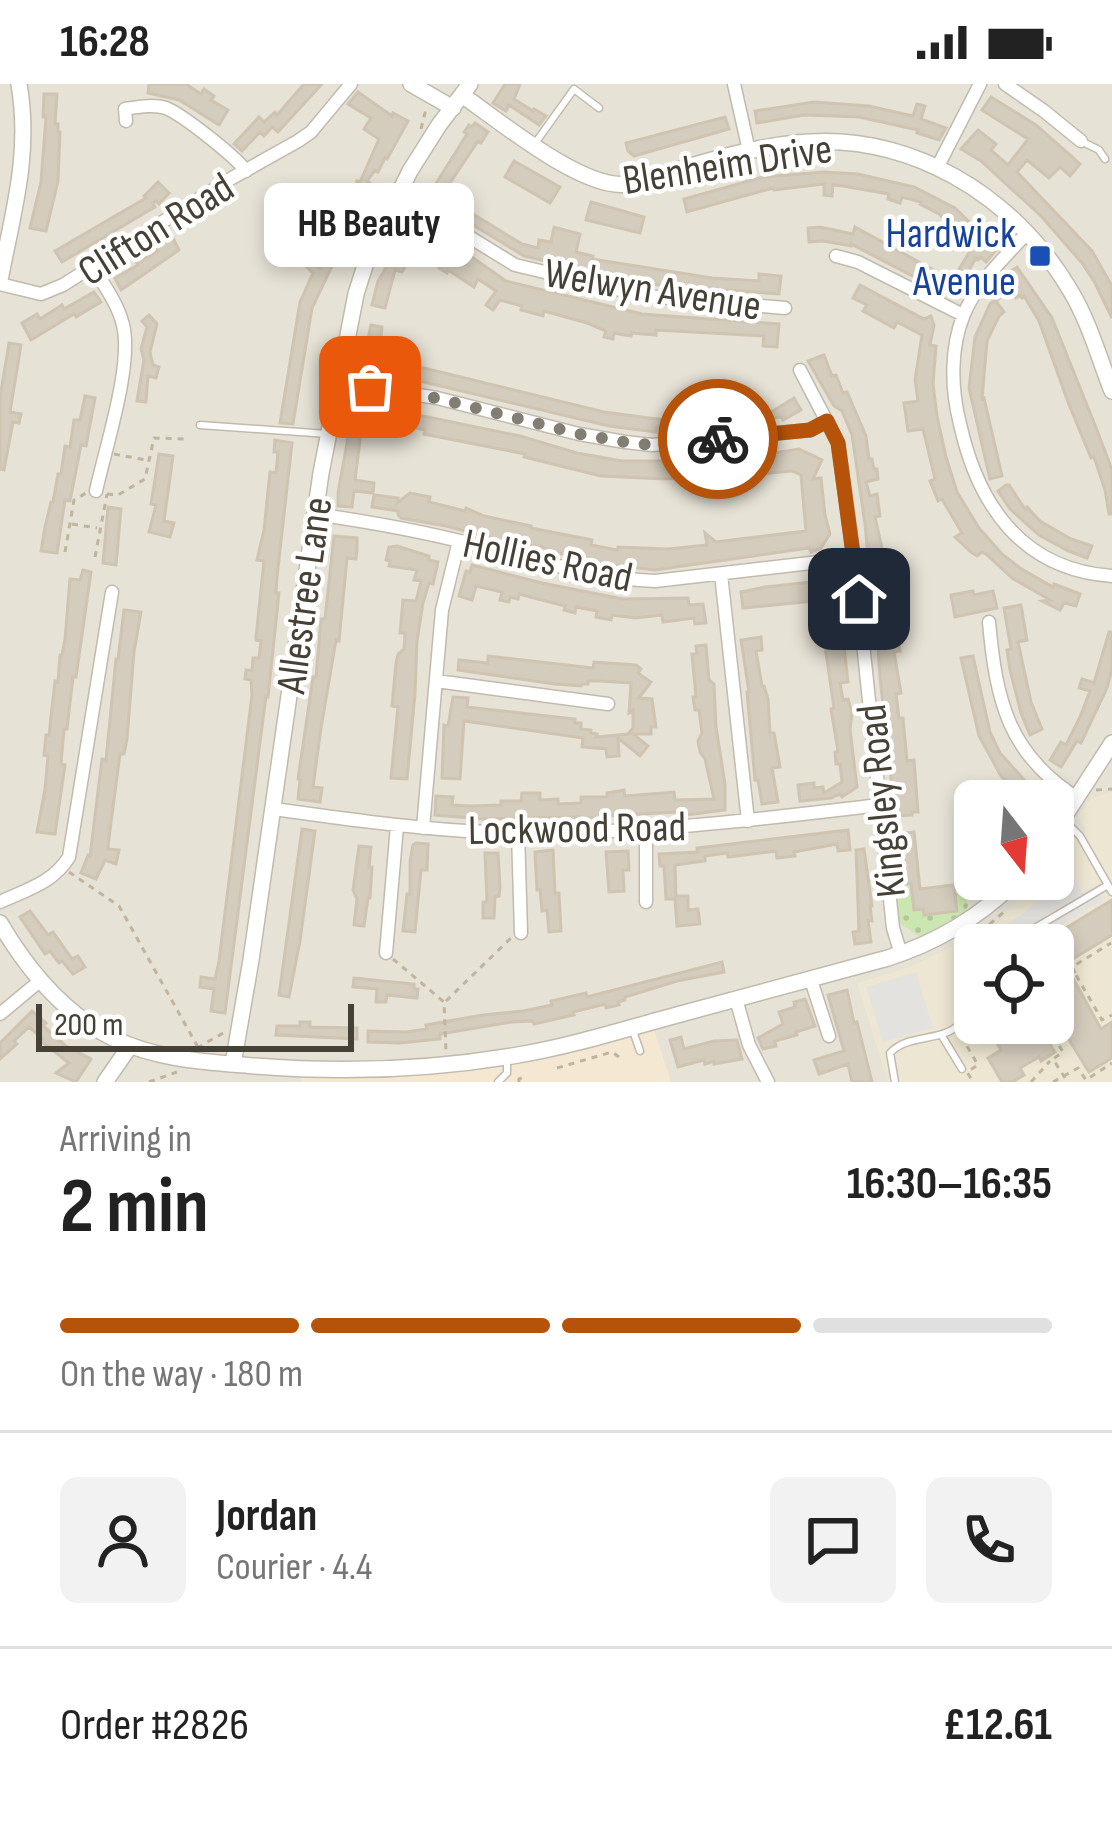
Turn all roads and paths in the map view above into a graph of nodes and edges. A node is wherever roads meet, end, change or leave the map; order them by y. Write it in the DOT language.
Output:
graph roads {
  1 [pos="19,84"];
  2 [pos="351,84"];
  3 [pos="411,84"];
  4 [pos="734,84"];
  5 [pos="980,84"];
  6 [pos="1005,84"];
  7 [pos="462,96"];
  8 [pos="599,108"];
  9 [pos="126,121"];
  10 [pos="1081,141"];
  11 [pos="534,145"];
  12 [pos="749,151"];
  13 [pos="1105,160"];
  14 [pos="938,166"];
  15 [pos="246,171"];
  16 [pos="398,193"];
  17 [pos="1026,234"];
  18 [pos="844,263"];
  19 [pos="93,267"];
  20 [pos="0,282"];
  21 [pos="785,308"];
  22 [pos="963,315"];
  23 [pos="800,370"];
  24 [pos="338,382"];
  25 [pos="1112,392"];
  26 [pos="827,421"];
  27 [pos="200,425"];
  28 [pos="328,434"];
  29 [pos="187,440"];
  30 [pos="105,452"];
  31 [pos="147,460"];
  32 [pos="101,493"];
  33 [pos="315,514"];
  34 [pos="70,524"];
  35 [pos="101,529"];
  36 [pos="459,541"];
  37 [pos="65,552"];
  38 [pos="95,557"];
  39 [pos="854,558"];
  40 [pos="721,574"];
  41 [pos="1112,576"];
  42 [pos="112,592"];
  43 [pos="988,622"];
  44 [pos="436,681"];
  45 [pos="608,704"];
  46 [pos="1112,742"];
  47 [pos="1077,798"];
  48 [pos="1074,803"];
  49 [pos="880,806"];
  50 [pos="274,809"];
  51 [pos="748,821"];
  52 [pos="397,826"];
  53 [pos="423,828"];
  54 [pos="1074,828"];
  55 [pos="646,830"];
  56 [pos="518,832"];
  57 [pos="62,868"];
  58 [pos="1111,888"];
  59 [pos="995,900"];
  60 [pos="0,902"];
  61 [pos="646,902"];
  62 [pos="1006,910"];
  63 [pos="0,923"];
  64 [pos="990,924"];
  65 [pos="1045,924"];
  66 [pos="953,930"];
  67 [pos="521,933"];
  68 [pos="1107,938"];
  69 [pos="1112,944"];
  70 [pos="386,953"];
  71 [pos="901,954"];
  72 [pos="1076,975"];
  73 [pos="41,980"];
  74 [pos="811,980"];
  75 [pos="736,999"];
  76 [pos="444,1002"];
  77 [pos="0,1014"];
  78 [pos="1112,1015"];
  79 [pos="241,1020"];
  80 [pos="632,1028"];
  81 [pos="954,1029"];
  82 [pos="829,1036"];
  83 [pos="942,1036"];
  84 [pos="966,1044"];
  85 [pos="1058,1044"];
  86 [pos="130,1046"];
  87 [pos="640,1051"];
  88 [pos="200,1054"];
  89 [pos="507,1057"];
  90 [pos="619,1057"];
  91 [pos="1053,1059"];
  92 [pos="1112,1063"];
  93 [pos="233,1064"];
  94 [pos="447,1065"];
  95 [pos="557,1068"];
  96 [pos="962,1069"];
  97 [pos="254,1074"];
  98 [pos="427,1075"];
  99 [pos="526,1076"];
  100 [pos="1064,1077"];
  101 [pos="105,1082"];
  102 [pos="149,1082"];
  103 [pos="498,1082"];
  104 [pos="519,1082"];
  105 [pos="768,1082"];
  106 [pos="895,1082"];
  107 [pos="973,1082"];
  108 [pos="1031,1082"];
  109 [pos="1053,1082"];
  1 -- 20 [label="street"];
  2 -- 15 [label="street, Clifton Road"];
  3 -- 7 [label="street, Blenheim Drive"];
  4 -- 12 [label="street"];
  5 -- 14 [label="street"];
  6 -- 10 [label="street"];
  7 -- 11 [label="street, Blenheim Drive"];
  7 -- 16 [label="street, Allestree Lane"];
  8 -- 11 [label="lane"];
  9 -- 15 [label="street"];
  10 -- 13 [label="lane"];
  11 -- 12 [label="street, Blenheim Drive"];
  12 -- 14 [label="street, Blenheim Drive"];
  14 -- 17 [label="street, Blenheim Drive"];
  15 -- 19 [label="street, Clifton Road"];
  16 -- 21 [label="street, Welwyn Avenue"];
  16 -- 24 [label="street, Allestree Lane"];
  17 -- 22 [label="street"];
  17 -- 25 [label="street, Blenheim Drive"];
  18 -- 22 [label="street"];
  19 -- 20 [label="street, Clifton Road"];
  19 -- 30 [label="street"];
  22 -- 41 [label="street"];
  23 -- 26 [label="street, Kingsley Road"];
  24 -- 26 [label="street"];
  24 -- 28 [label="street, Allestree Lane"];
  26 -- 39 [label="street, Kingsley Road"];
  27 -- 28 [label="lane"];
  28 -- 33 [label="street, Allestree Lane"];
  29 -- 31 [label="path"];
  30 -- 31 [label="path"];
  30 -- 32 [label="street"];
  31 -- 32 [label="path"];
  32 -- 34 [label="path"];
  32 -- 35 [label="path"];
  33 -- 36 [label="street, Hollies Road"];
  33 -- 50 [label="street, Allestree Lane"];
  34 -- 35 [label="path"];
  34 -- 37 [label="path"];
  35 -- 38 [label="path"];
  36 -- 40 [label="street, Hollies Road"];
  36 -- 44 [label="street"];
  39 -- 40 [label="street, Hollies Road"];
  39 -- 49 [label="street, Kingsley Road"];
  40 -- 51 [label="street"];
  42 -- 57 [label="street"];
  43 -- 47 [label="street"];
  44 -- 45 [label="street"];
  44 -- 53 [label="street"];
  46 -- 47 [label="street"];
  47 -- 48 [label="street"];
  49 -- 51 [label="street, Lockwood Road"];
  49 -- 71 [label="street, Kingsley Road"];
  50 -- 52 [label="street, Lockwood Road"];
  50 -- 79 [label="street, Allestree Lane"];
  51 -- 55 [label="street, Lockwood Road"];
  52 -- 53 [label="street, Lockwood Road"];
  52 -- 70 [label="street"];
  53 -- 56 [label="street, Lockwood Road"];
  54 -- 58 [label="lane"];
  55 -- 56 [label="street, Lockwood Road"];
  55 -- 61 [label="street"];
  56 -- 67 [label="street"];
  57 -- 60 [label="street"];
  57 -- 88 [label="path"];
  58 -- 65 [label="lane"];
  59 -- 66 [label="street"];
  62 -- 64 [label="path"];
  63 -- 73 [label="street"];
  66 -- 71 [label="street"];
  67 -- 76 [label="path"];
  68 -- 69 [label="path"];
  69 -- 72 [label="path"];
  70 -- 76 [label="path"];
  71 -- 74 [label="street"];
  72 -- 78 [label="path"];
  73 -- 77 [label="street"];
  73 -- 86 [label="street"];
  74 -- 75 [label="street"];
  74 -- 82 [label="street"];
  75 -- 80 [label="street"];
  75 -- 105 [label="street"];
  76 -- 94 [label="path"];
  79 -- 88 [label="path"];
  79 -- 93 [label="street, Allestree Lane"];
  80 -- 87 [label="lane"];
  80 -- 89 [label="street"];
  81 -- 83 [label="lane"];
  83 -- 96 [label="lane"];
  83 -- 106 [label="lane"];
  84 -- 107 [label="path"];
  85 -- 91 [label="path"];
  86 -- 88 [label="street"];
  86 -- 101 [label="street"];
  88 -- 93 [label="street"];
  88 -- 102 [label="path"];
  89 -- 94 [label="street"];
  89 -- 103 [label="lane"];
  90 -- 95 [label="path"];
  91 -- 100 [label="path"];
  91 -- 108 [label="path"];
  92 -- 100 [label="path"];
  93 -- 97 [label="street"];
  94 -- 98 [label="street"];
  97 -- 98 [label="street"];
  99 -- 104 [label="path"];
  100 -- 109 [label="path"];
}
